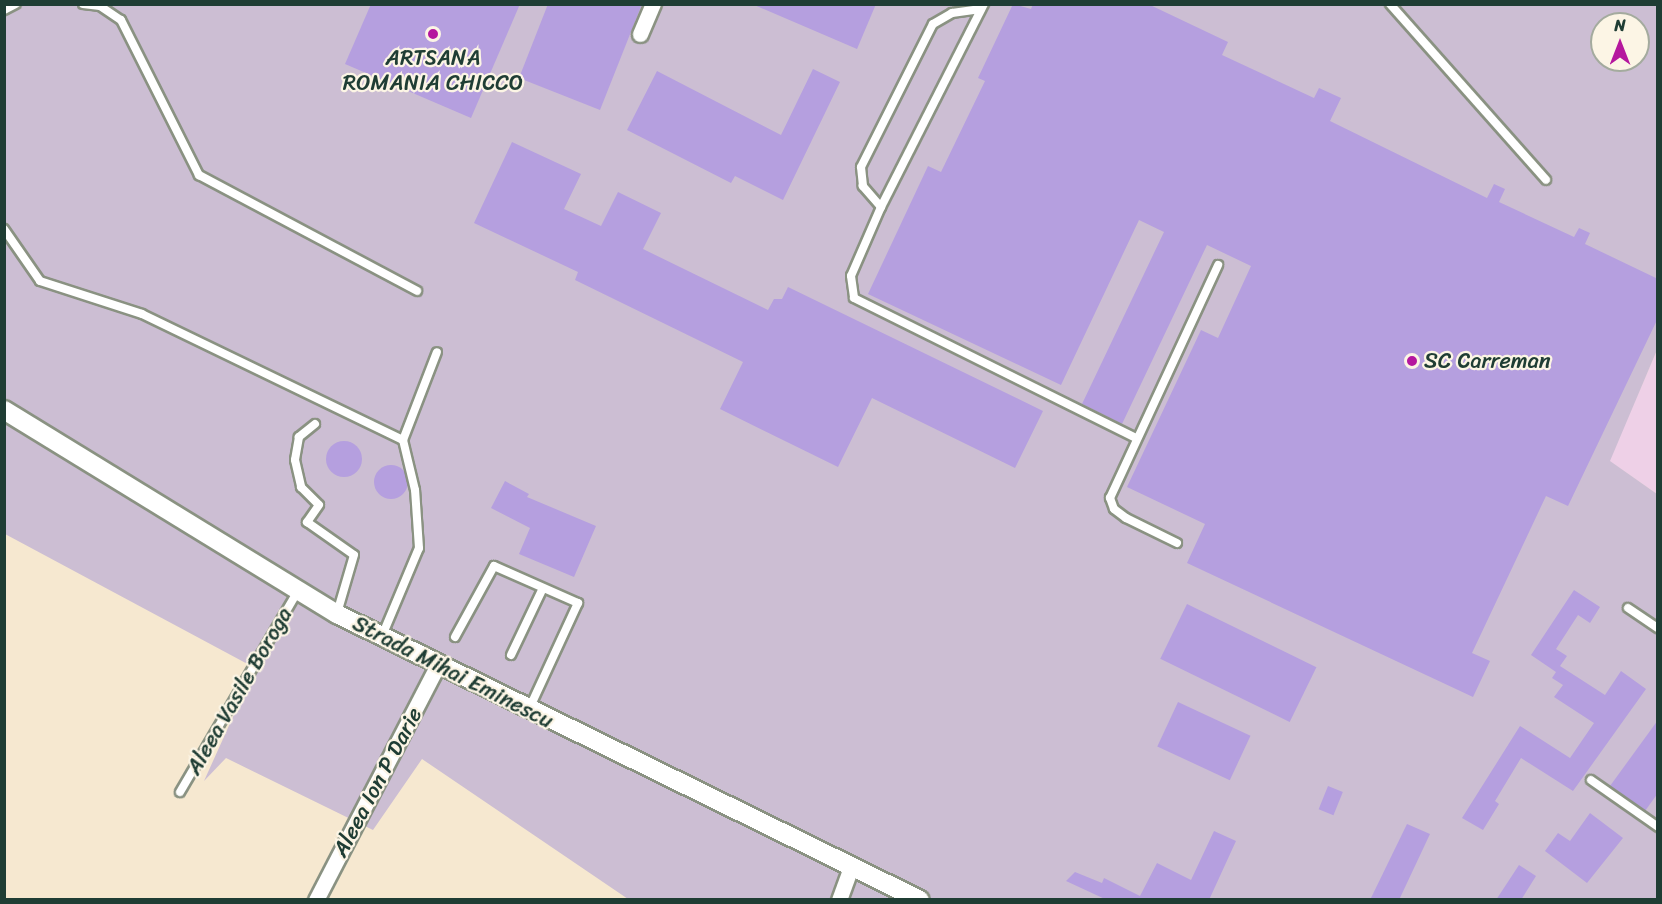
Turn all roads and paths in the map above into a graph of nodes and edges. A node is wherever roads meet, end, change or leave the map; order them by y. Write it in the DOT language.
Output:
graph roads {
  1 [pos="16,4"];
  2 [pos="83,4"];
  3 [pos="653,4"];
  4 [pos="1390,4"];
  5 [pos="982,7"];
  6 [pos="4,10"];
  7 [pos="640,34"];
  8 [pos="1546,180"];
  9 [pos="880,207"];
  10 [pos="4,229"];
  11 [pos="1218,265"];
  12 [pos="417,291"];
  13 [pos="437,352"];
  14 [pos="4,410"];
  15 [pos="315,424"];
  16 [pos="1136,438"];
  17 [pos="403,440"];
  18 [pos="1177,543"];
  19 [pos="543,588"];
  20 [pos="299,590"];
  21 [pos="1628,608"];
  22 [pos="337,614"];
  23 [pos="1658,628"];
  24 [pos="382,637"];
  25 [pos="455,637"];
  26 [pos="511,655"];
  27 [pos="438,665"];
  28 [pos="529,710"];
  29 [pos="1591,780"];
  30 [pos="180,792"];
  31 [pos="1658,827"];
  32 [pos="851,867"];
  33 [pos="316,900"];
  34 [pos="839,900"];
  35 [pos="920,900"];
  1 -- 6 [label="lane"];
  2 -- 12 [label="lane"];
  3 -- 7 [label="street"];
  4 -- 8 [label="lane"];
  5 -- 9 [label="lane"];
  5 -- 9 [label="lane"];
  9 -- 16 [label="lane"];
  10 -- 17 [label="lane"];
  11 -- 16 [label="lane"];
  13 -- 17 [label="lane"];
  14 -- 20 [label="street, Strada Mihai Eminescu"];
  15 -- 22 [label="lane"];
  16 -- 18 [label="lane"];
  17 -- 24 [label="lane"];
  19 -- 25 [label="lane"];
  19 -- 26 [label="lane"];
  19 -- 28 [label="lane"];
  20 -- 22 [label="street, Strada Mihai Eminescu"];
  20 -- 30 [label="lane, Aleea Vasile Boroga"];
  21 -- 23 [label="lane"];
  22 -- 24 [label="street, Strada Mihai Eminescu"];
  24 -- 27 [label="street, Strada Mihai Eminescu"];
  27 -- 28 [label="street, Strada Mihai Eminescu"];
  27 -- 33 [label="street, Aleea Ion P Darie"];
  28 -- 32 [label="street, Strada Mihai Eminescu"];
  29 -- 31 [label="lane"];
  32 -- 34 [label="street"];
  32 -- 35 [label="street, Strada Mihai Eminescu"];
}
